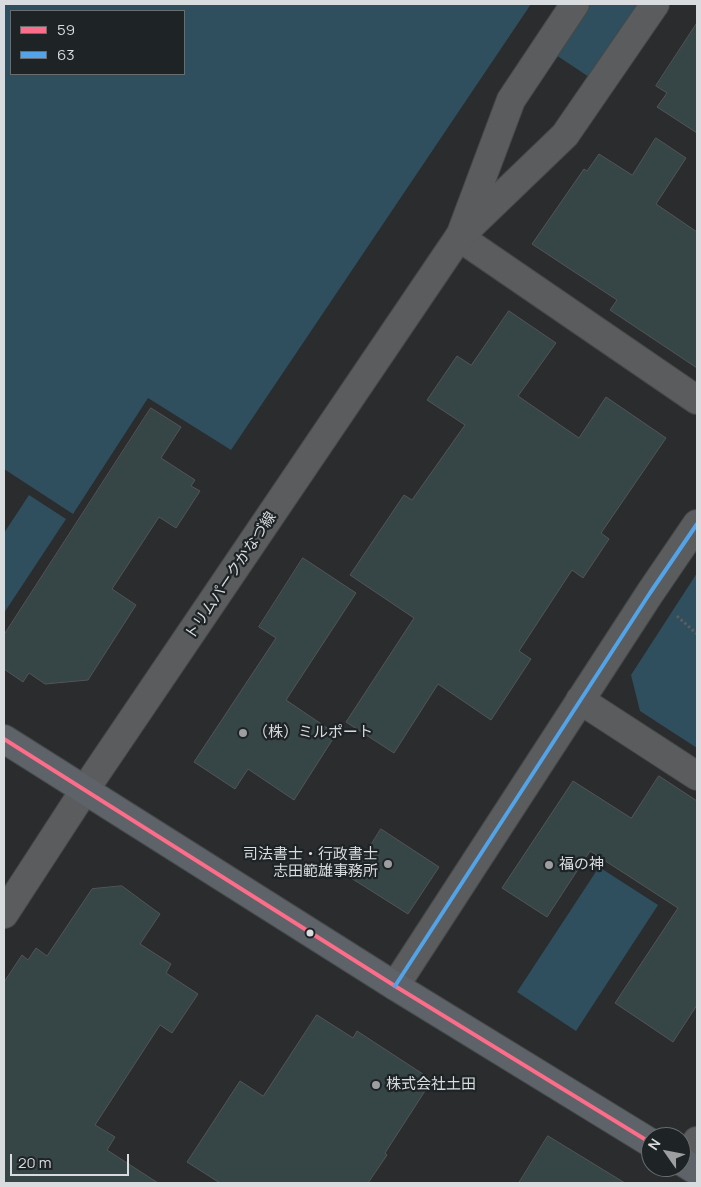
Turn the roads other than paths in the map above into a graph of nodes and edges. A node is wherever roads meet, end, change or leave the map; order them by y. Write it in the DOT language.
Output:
graph roads {
  1 [pos="575,4"];
  2 [pos="655,4"];
  3 [pos="459,237"];
  4 [pos="697,400"];
  5 [pos="697,524"];
  6 [pos="580,700"];
  7 [pos="4,739"];
  8 [pos="697,776"];
  9 [pos="84,791"];
  10 [pos="8,899"];
  11 [pos="395,986"];
  12 [pos="641,1137"];
  1 -- 3 [label="main road, トリムパークかなづ線"];
  2 -- 3 [label="main road, トリムパークかなづ線"];
  3 -- 4 [label="main road"];
  3 -- 9 [label="main road, トリムパークかなづ線"];
  5 -- 6 [label="main road"];
  6 -- 8 [label="main road"];
  6 -- 11 [label="main road"];
  7 -- 9 [label="main road"];
  9 -- 10 [label="main road, トリムパークかなづ線"];
  9 -- 11 [label="main road"];
  11 -- 12 [label="main road"];
}
